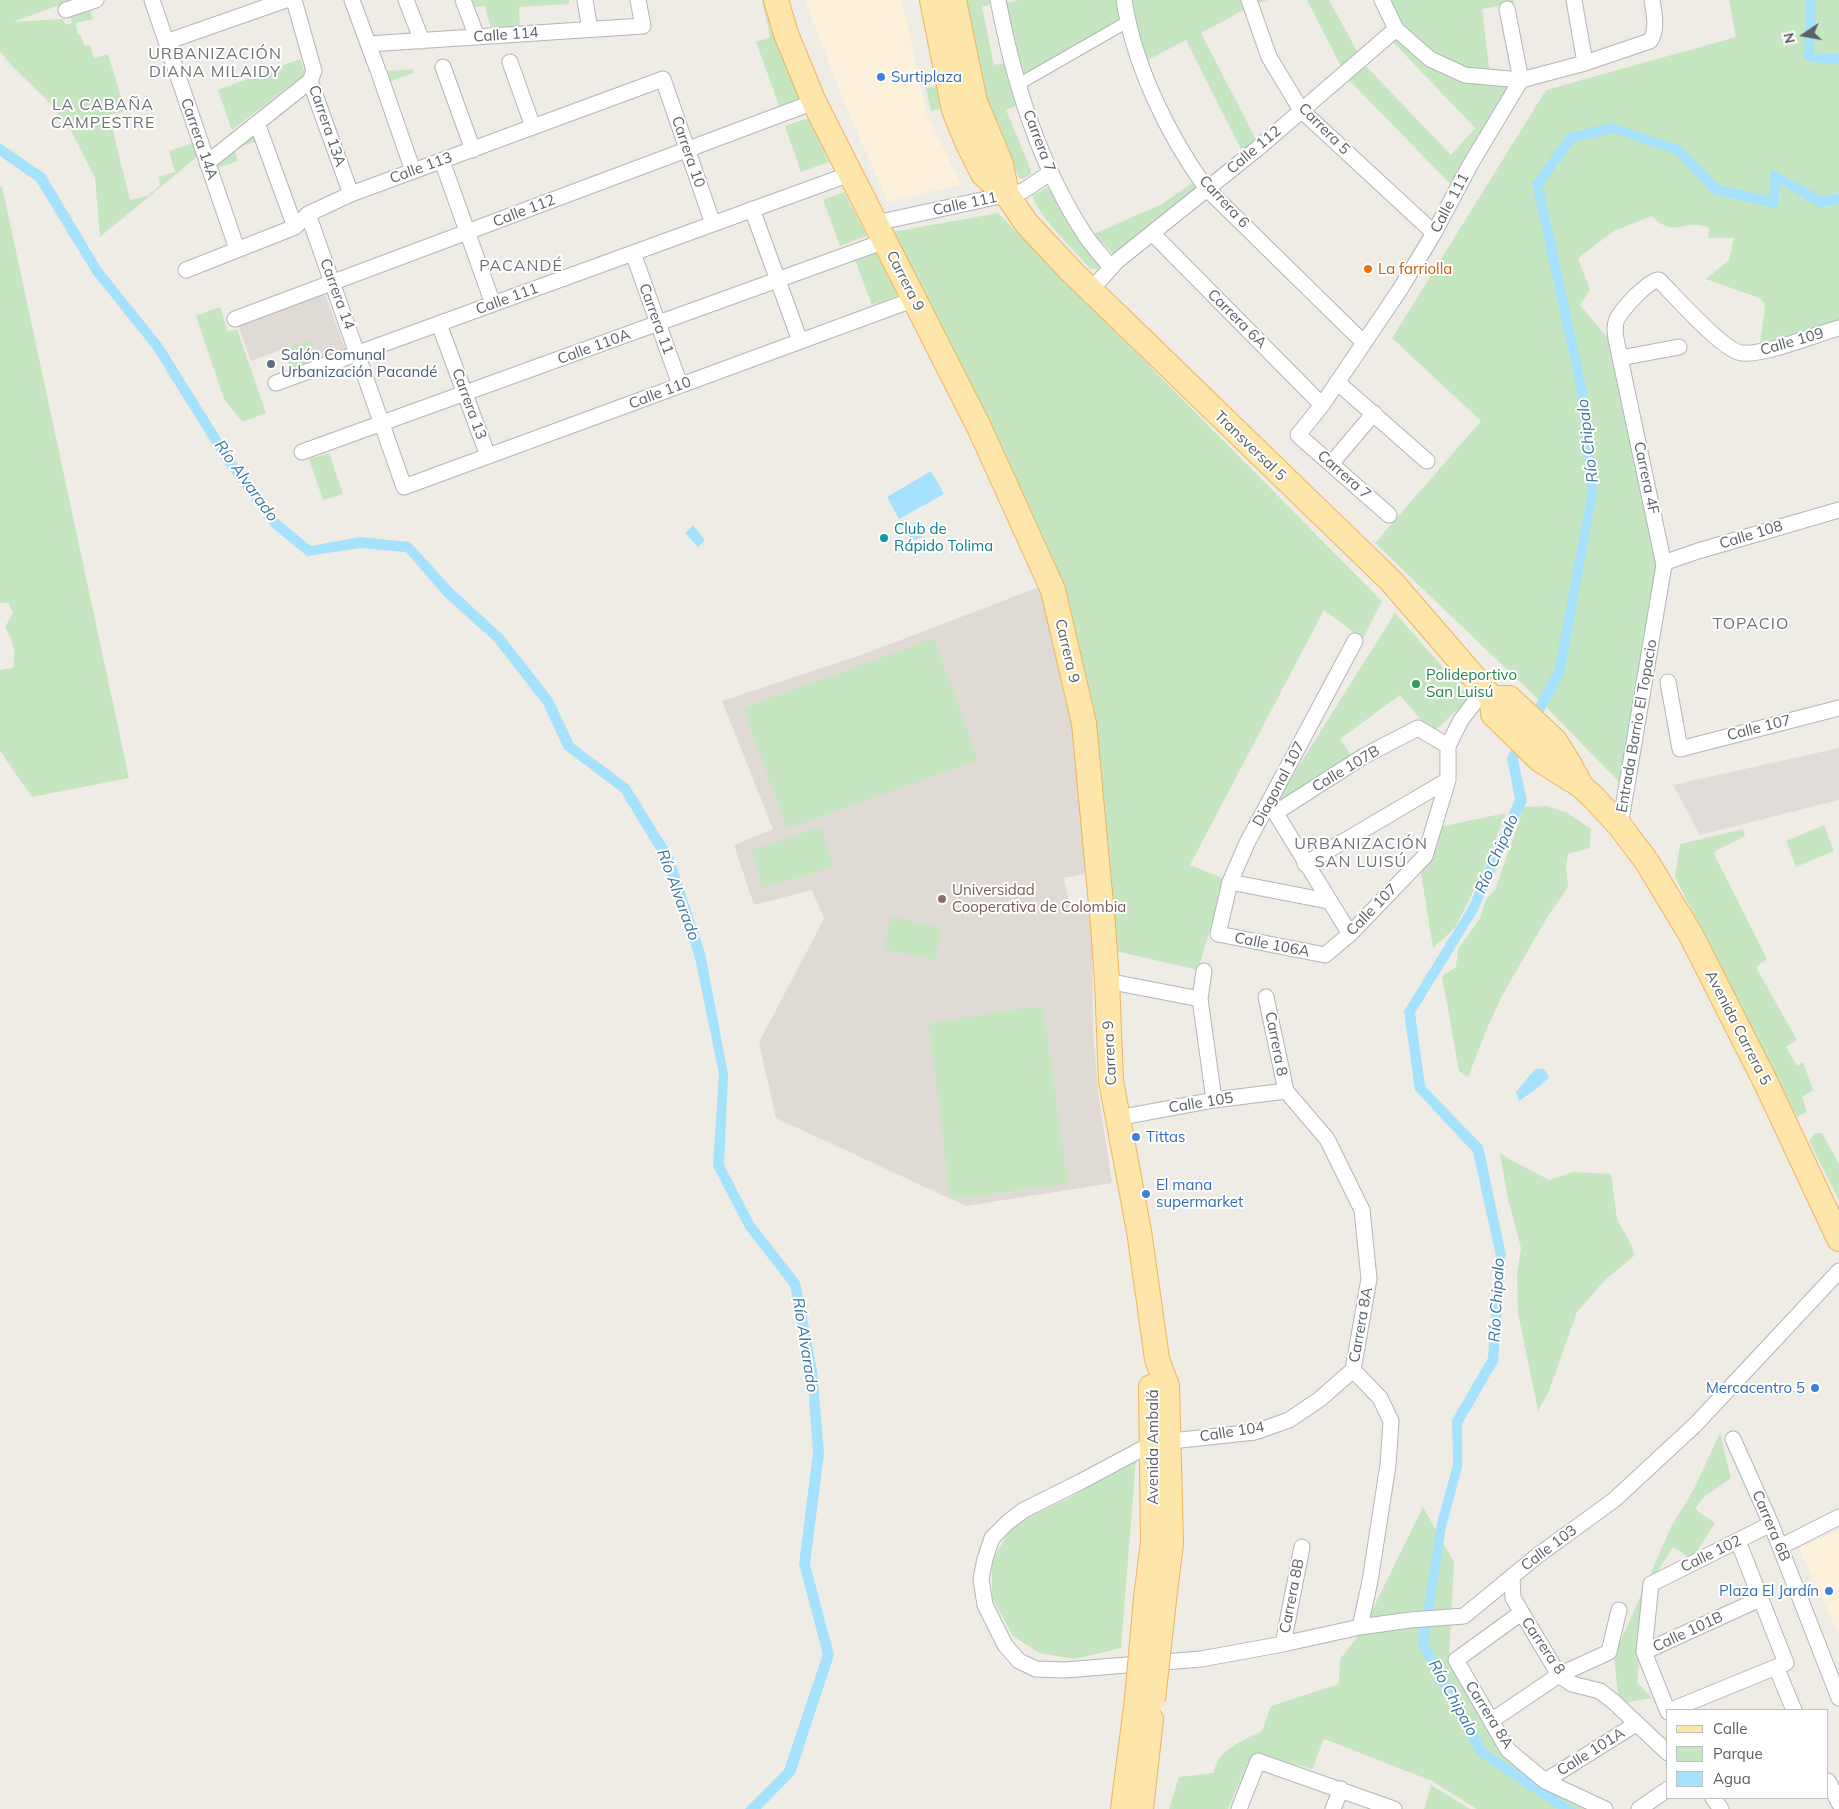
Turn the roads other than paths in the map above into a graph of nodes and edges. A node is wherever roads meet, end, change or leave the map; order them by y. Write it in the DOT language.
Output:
graph roads {
  1 [pos="96,0"];
  2 [pos="152,0"];
  3 [pos="286,0"];
  4 [pos="294,0"];
  5 [pos="352,0"];
  6 [pos="406,0"];
  7 [pos="463,0"];
  8 [pos="584,0"];
  9 [pos="638,0"];
  10 [pos="776,0"];
  11 [pos="932,0"];
  12 [pos="954,0"];
  13 [pos="998,0"];
  14 [pos="1124,0"];
  15 [pos="1249,0"];
  16 [pos="1382,0"];
  17 [pos="1574,0"];
  18 [pos="1652,0"];
  19 [pos="1507,9"];
  20 [pos="66,10"];
  21 [pos="1127,22"];
  22 [pos="590,29"];
  23 [pos="1396,29"];
  24 [pos="477,37"];
  25 [pos="422,41"];
  26 [pos="166,42"];
  27 [pos="368,44"];
  28 [pos="510,62"];
  29 [pos="1585,64"];
  30 [pos="443,67"];
  31 [pos="310,80"];
  32 [pos="663,80"];
  33 [pos="1521,80"];
  34 [pos="1019,84"];
  35 [pos="814,102"];
  36 [pos="1302,110"];
  37 [pos="256,123"];
  38 [pos="533,127"];
  39 [pos="473,150"];
  40 [pos="688,150"];
  41 [pos="442,161"];
  42 [pos="207,163"];
  43 [pos="413,171"];
  44 [pos="1050,173"];
  45 [pos="850,174"];
  46 [pos="1208,189"];
  47 [pos="351,194"];
  48 [pos="1007,195"];
  49 [pos="752,210"];
  50 [pos="308,214"];
  51 [pos="713,224"];
  52 [pos="295,227"];
  53 [pos="467,232"];
  54 [pos="880,232"];
  55 [pos="1152,232"];
  56 [pos="1434,233"];
  57 [pos="237,249"];
  58 [pos="633,253"];
  59 [pos="1111,268"];
  60 [pos="186,270"];
  61 [pos="778,280"];
  62 [pos="333,283"];
  63 [pos="1091,290"];
  64 [pos="914,299"];
  65 [pos="493,304"];
  66 [pos="235,319"];
  67 [pos="439,324"];
  68 [pos="658,324"];
  69 [pos="1839,328"];
  70 [pos="1615,330"];
  71 [pos="800,341"];
  72 [pos="1364,343"];
  73 [pos="1680,347"];
  74 [pos="358,353"];
  75 [pos="1620,358"];
  76 [pos="1337,382"];
  77 [pos="276,383"];
  78 [pos="680,385"];
  79 [pos="465,394"];
  80 [pos="1322,405"];
  81 [pos="1374,413"];
  82 [pos="382,424"];
  83 [pos="1298,435"];
  84 [pos="302,452"];
  85 [pos="488,456"];
  86 [pos="1427,461"];
  87 [pos="1331,464"];
  88 [pos="404,487"];
  89 [pos="1839,510"];
  90 [pos="1389,515"];
  91 [pos="1664,565"];
  92 [pos="1654,626"];
  93 [pos="1356,641"];
  94 [pos="1668,682"];
  95 [pos="1494,700"];
  96 [pos="1839,708"];
  97 [pos="1448,746"];
  98 [pos="1448,780"];
  99 [pos="1580,785"];
  100 [pos="1272,808"];
  101 [pos="1620,826"];
  102 [pos="1305,864"];
  103 [pos="1230,882"];
  104 [pos="1328,900"];
  105 [pos="1218,934"];
  106 [pos="1350,934"];
  107 [pos="1325,955"];
  108 [pos="1204,972"];
  109 [pos="1107,981"];
  110 [pos="1266,997"];
  111 [pos="1200,999"];
  112 [pos="1286,1091"];
  113 [pos="1214,1100"];
  114 [pos="1116,1118"];
  115 [pos="1839,1239"];
  116 [pos="1839,1271"];
  117 [pos="1157,1359"];
  118 [pos="1353,1370"];
  119 [pos="1733,1439"];
  120 [pos="1161,1442"];
  121 [pos="1839,1517"];
  122 [pos="1772,1524"];
  123 [pos="1738,1541"];
  124 [pos="1302,1547"];
  125 [pos="1780,1547"];
  126 [pos="1512,1577"];
  127 [pos="1760,1599"];
  128 [pos="1619,1610"];
  129 [pos="1521,1613"];
  130 [pos="1360,1627"];
  131 [pos="1283,1644"];
  132 [pos="1644,1652"];
  133 [pos="1781,1665"];
  134 [pos="1559,1674"];
  135 [pos="1839,1698"];
  136 [pos="1145,1700"];
  137 [pos="1668,1709"];
  138 [pos="1674,1709"];
  139 [pos="1794,1709"];
  140 [pos="1491,1721"];
  141 [pos="1636,1724"];
  142 [pos="1666,1751"];
  143 [pos="1545,1780"];
  144 [pos="1829,1784"];
  145 [pos="1341,1789"];
  146 [pos="1666,1790"];
  147 [pos="1839,1802"];
  148 [pos="1123,1809"];
  149 [pos="1141,1809"];
  150 [pos="1239,1809"];
  151 [pos="1333,1809"];
  152 [pos="1394,1809"];
  153 [pos="1605,1809"];
  154 [pos="1638,1809"];
  1 -- 20 [label="street"];
  2 -- 26 [label="street, Carrera 14A"];
  3 -- 26 [label="street"];
  4 -- 31 [label="street, Carrera 13A"];
  5 -- 27 [label="street"];
  6 -- 25 [label="street"];
  7 -- 24 [label="street"];
  8 -- 22 [label="street"];
  9 -- 22 [label="street, Calle 114"];
  10 -- 35 [label="main road, Carrera 9"];
  11 -- 48 [label="main road"];
  12 -- 48 [label="main road"];
  13 -- 34 [label="street, Carrera 7"];
  14 -- 21 [label="street, Carrera 6"];
  15 -- 36 [label="street, Carrera 5"];
  16 -- 23 [label="street"];
  17 -- 29 [label="street"];
  18 -- 29 [label="street"];
  19 -- 33 [label="street"];
  21 -- 34 [label="street"];
  21 -- 46 [label="street, Carrera 6"];
  22 -- 24 [label="street, Calle 114"];
  23 -- 33 [label="street"];
  23 -- 36 [label="street, Calle 112"];
  24 -- 25 [label="street, Calle 114"];
  25 -- 27 [label="street, Calle 114"];
  26 -- 42 [label="street, Carrera 14A"];
  27 -- 43 [label="street"];
  28 -- 38 [label="street"];
  29 -- 33 [label="street"];
  30 -- 39 [label="street"];
  31 -- 37 [label="street"];
  31 -- 47 [label="street, Carrera 13A"];
  32 -- 38 [label="street, Calle 113"];
  32 -- 40 [label="street, Carrera 10"];
  33 -- 56 [label="street, Calle 111"];
  34 -- 44 [label="street, Carrera 7"];
  35 -- 40 [label="street, Calle 112"];
  35 -- 45 [label="main road, Carrera 9"];
  36 -- 46 [label="street, Calle 112"];
  36 -- 56 [label="street, Carrera 5"];
  37 -- 42 [label="street"];
  37 -- 52 [label="street"];
  38 -- 39 [label="street, Calle 113"];
  39 -- 41 [label="street, Calle 113"];
  40 -- 51 [label="street, Carrera 10"];
  40 -- 53 [label="street, Calle 112"];
  41 -- 43 [label="street, Calle 113"];
  41 -- 53 [label="street"];
  42 -- 57 [label="street, Carrera 14A"];
  43 -- 47 [label="street, Calle 113"];
  44 -- 48 [label="street, Calle 111"];
  44 -- 59 [label="street, Carrera 7"];
  45 -- 49 [label="street, Calle 111"];
  45 -- 54 [label="main road, Carrera 9"];
  46 -- 55 [label="street, Calle 112"];
  46 -- 72 [label="street, Carrera 6"];
  47 -- 50 [label="street, Calle 113"];
  48 -- 54 [label="street, Calle 111"];
  48 -- 63 [label="main road, Transversal 5"];
  49 -- 51 [label="street, Calle 111"];
  49 -- 61 [label="street"];
  50 -- 52 [label="street, Calle 113"];
  50 -- 62 [label="street, Carrera 14"];
  51 -- 58 [label="street, Calle 111"];
  52 -- 57 [label="street, Calle 113"];
  53 -- 62 [label="street, Calle 112"];
  53 -- 65 [label="street"];
  54 -- 61 [label="street, Calle 110A"];
  54 -- 64 [label="main road, Carrera 9"];
  55 -- 59 [label="street, Calle 112"];
  55 -- 80 [label="street, Carrera 6A"];
  56 -- 72 [label="street, Calle 111"];
  57 -- 60 [label="street, Calle 113"];
  58 -- 65 [label="street, Calle 111"];
  58 -- 68 [label="street, Carrera 11"];
  59 -- 63 [label="street, Calle 112"];
  61 -- 68 [label="street, Calle 110A"];
  61 -- 71 [label="street"];
  62 -- 66 [label="street, Calle 112"];
  62 -- 74 [label="street, Carrera 14"];
  63 -- 95 [label="main road, Transversal 5"];
  64 -- 71 [label="street, Calle 110"];
  64 -- 109 [label="main road, Carrera 9"];
  65 -- 67 [label="street, Calle 111"];
  67 -- 74 [label="street, Calle 111"];
  67 -- 79 [label="street, Carrera 13"];
  68 -- 78 [label="street, Carrera 11"];
  68 -- 79 [label="street, Calle 110A"];
  69 -- 70 [label="street, Calle 109"];
  70 -- 75 [label="street, Carrera 4F"];
  71 -- 78 [label="street, Calle 110"];
  72 -- 76 [label="street, Calle 111"];
  73 -- 75 [label="street"];
  74 -- 77 [label="street, Calle 111"];
  74 -- 82 [label="street, Carrera 14"];
  75 -- 91 [label="street, Carrera 4F"];
  76 -- 80 [label="street, Calle 111"];
  76 -- 81 [label="street"];
  78 -- 85 [label="street, Calle 110"];
  79 -- 82 [label="street, Calle 110A"];
  79 -- 85 [label="street, Carrera 13"];
  80 -- 83 [label="street, Calle 111"];
  81 -- 86 [label="street"];
  81 -- 87 [label="street"];
  82 -- 84 [label="street, Calle 110A"];
  82 -- 88 [label="street, Carrera 14"];
  83 -- 87 [label="street, Carrera 7"];
  85 -- 88 [label="street, Calle 110"];
  87 -- 90 [label="street, Carrera 7"];
  89 -- 91 [label="street, Calle 108"];
  91 -- 92 [label="street, Carrera 4F"];
  92 -- 101 [label="street, Entrada Barrio El Topacio"];
  93 -- 100 [label="street, Diagonal 107"];
  94 -- 96 [label="street, Calle 107"];
  95 -- 97 [label="street"];
  95 -- 99 [label="main road, Transversal 5"];
  95 -- 99 [label="main road, Transversal 5"];
  97 -- 98 [label="street"];
  97 -- 100 [label="street, Calle 107B"];
  98 -- 102 [label="street"];
  98 -- 106 [label="street, Calle 107"];
  99 -- 101 [label="main road, Transversal 5"];
  100 -- 102 [label="street"];
  100 -- 103 [label="street, Diagonal 107"];
  101 -- 115 [label="main road, Avenida Carrera 5"];
  102 -- 104 [label="street"];
  103 -- 104 [label="street"];
  103 -- 105 [label="street, Diagonal 107"];
  104 -- 106 [label="street"];
  105 -- 107 [label="street, Calle 106A"];
  106 -- 107 [label="street, Calle 107"];
  108 -- 111 [label="street"];
  109 -- 111 [label="street"];
  109 -- 114 [label="main road, Carrera 9"];
  110 -- 112 [label="street, Carrera 8"];
  111 -- 113 [label="street"];
  112 -- 113 [label="street, Calle 105"];
  112 -- 118 [label="street, Carrera 8A"];
  113 -- 114 [label="street, Calle 105"];
  114 -- 117 [label="main road, Carrera 9"];
  116 -- 126 [label="street, Calle 103"];
  117 -- 120 [label="main road, Avenida Ambalá"];
  118 -- 120 [label="street, Calle 104"];
  118 -- 130 [label="street, Carrera 8A"];
  119 -- 122 [label="street, Carrera 6B"];
  120 -- 131 [label="street, Calle 103"];
  120 -- 136 [label="main road, Avenida Ambalá, bridge"];
  121 -- 125 [label="street"];
  122 -- 123 [label="street, Calle 102"];
  122 -- 125 [label="street, Carrera 6B"];
  123 -- 127 [label="street"];
  123 -- 132 [label="street, Calle 102"];
  124 -- 131 [label="street, Carrera 8B"];
  125 -- 135 [label="street, Carrera 6B"];
  126 -- 129 [label="street, Carrera 8"];
  126 -- 130 [label="street, Calle 103"];
  127 -- 132 [label="street, Calle 101B"];
  127 -- 133 [label="street"];
  128 -- 134 [label="street"];
  129 -- 134 [label="street, Carrera 8"];
  129 -- 140 [label="street, Carrera 8A"];
  130 -- 131 [label="street, Calle 103"];
  132 -- 137 [label="street"];
  133 -- 138 [label="street"];
  133 -- 139 [label="street"];
  134 -- 140 [label="street"];
  134 -- 141 [label="street, Carrera 8"];
  136 -- 148 [label="main road, Avenida Ambalá"];
  136 -- 149 [label="main road, Avenida Ambalá"];
  140 -- 143 [label="street, Carrera 8A"];
  141 -- 142 [label="street, Carrera 8"];
  141 -- 143 [label="street, Calle 101A"];
  143 -- 153 [label="street, Carrera 8A"];
  144 -- 147 [label="street"];
  145 -- 150 [label="street"];
  145 -- 151 [label="street"];
  145 -- 152 [label="street"];
  146 -- 154 [label="street"];
}
